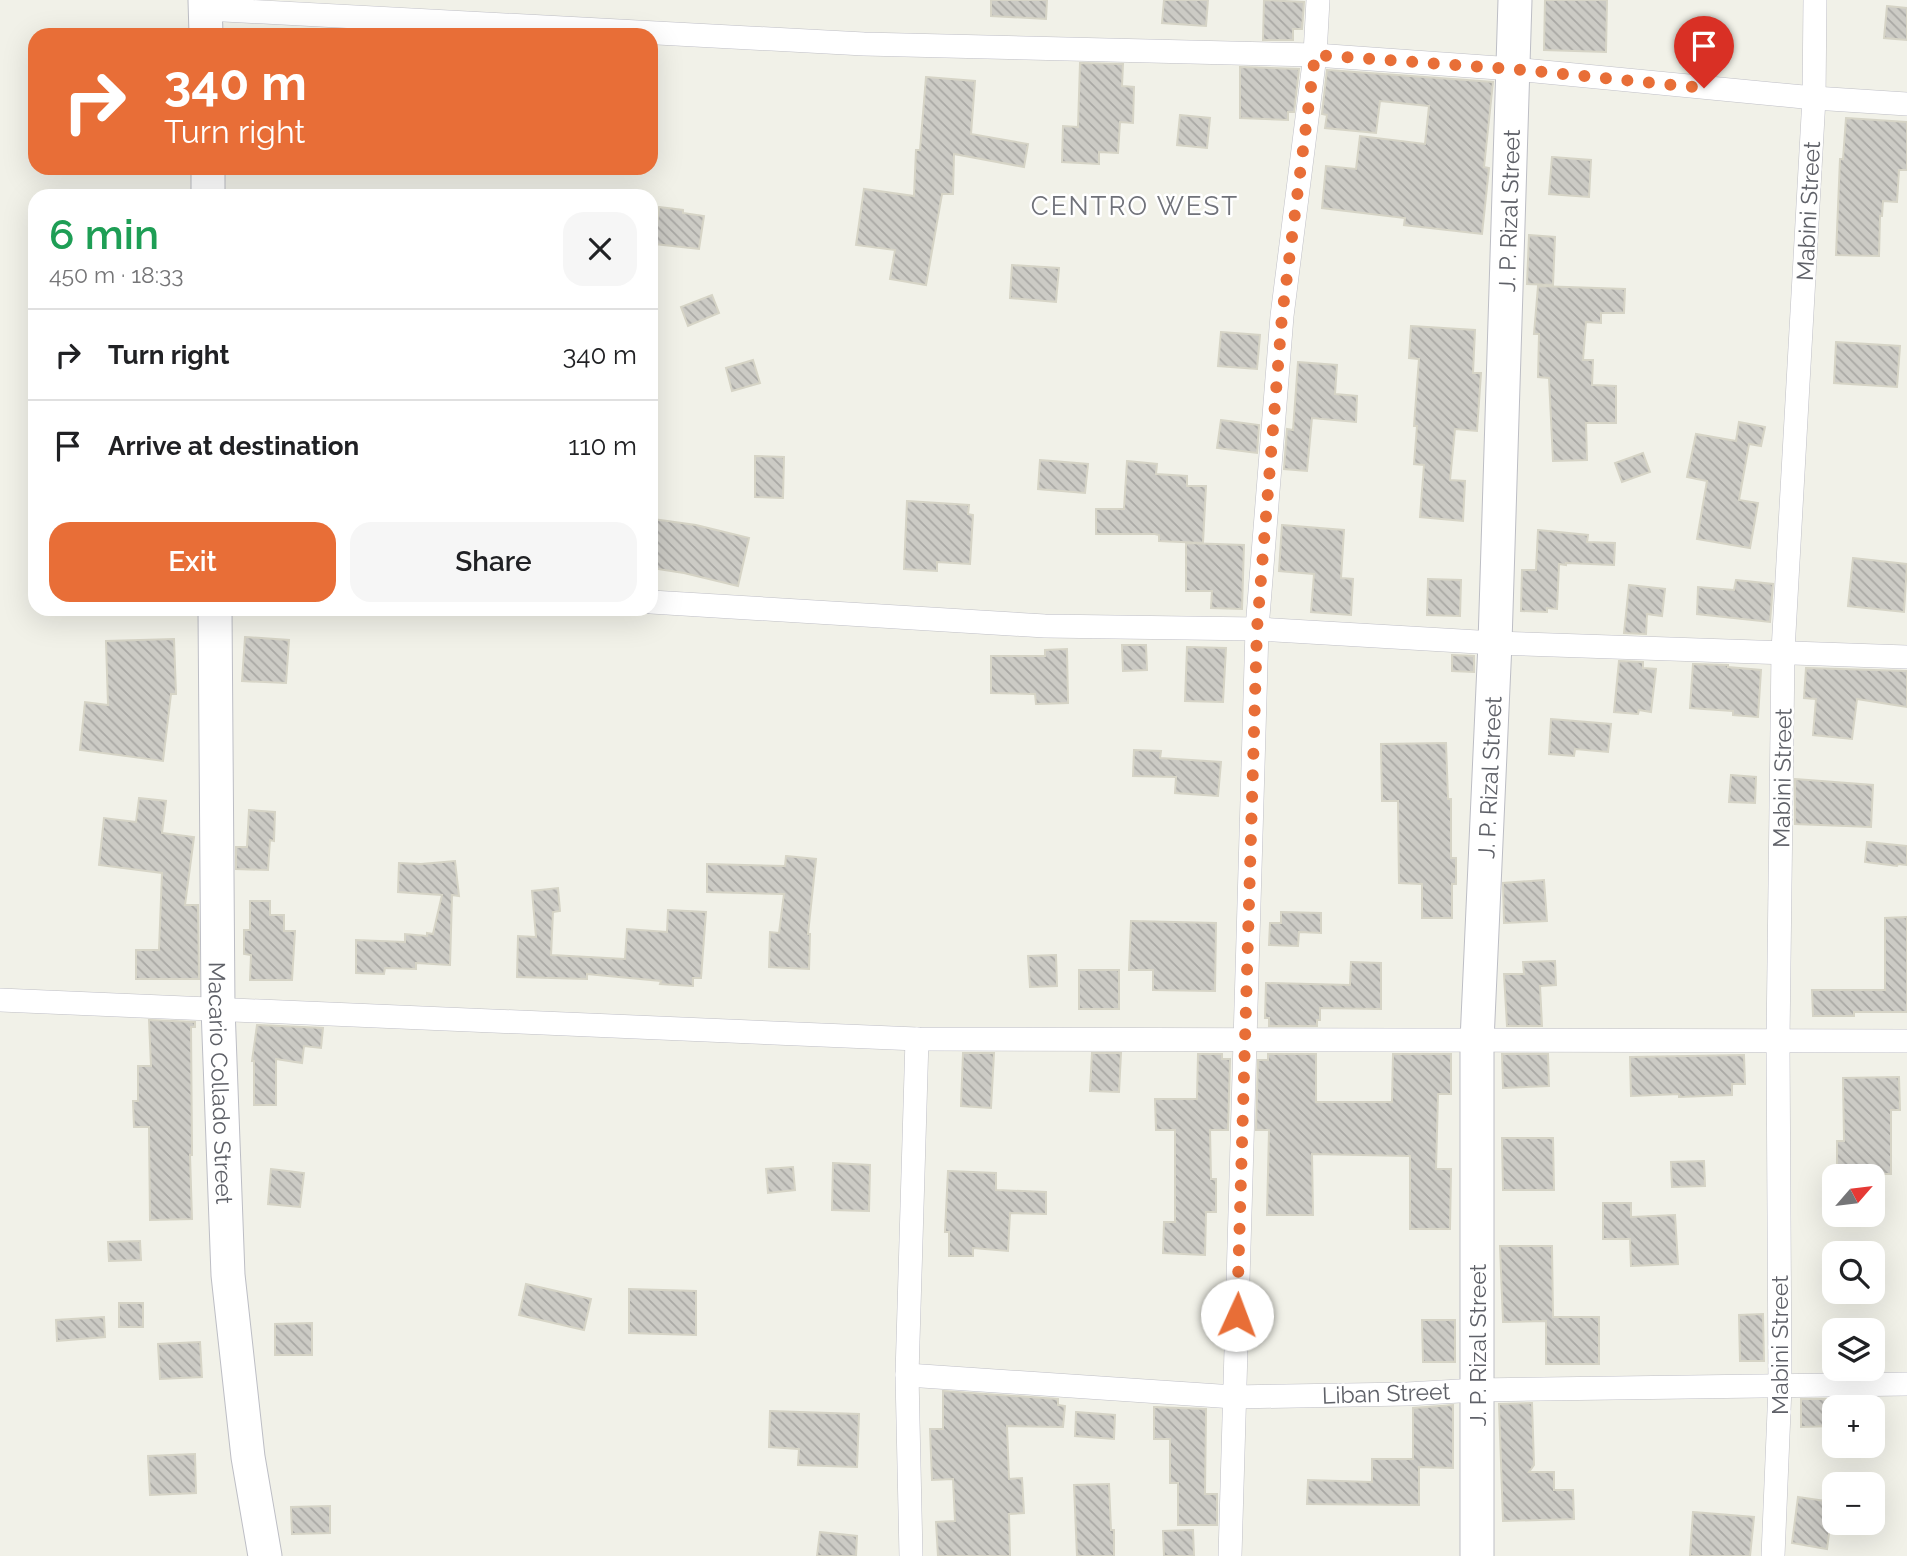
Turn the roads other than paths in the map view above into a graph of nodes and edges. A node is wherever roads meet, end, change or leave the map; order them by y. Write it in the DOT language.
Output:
graph roads {
  1 [pos="1318,0"];
  2 [pos="1514,0"];
  3 [pos="1815,0"];
  4 [pos="206,15"];
  5 [pos="501,28"];
  6 [pos="658,35"];
  7 [pos="1315,55"];
  8 [pos="1513,69"];
  9 [pos="1814,98"];
  10 [pos="1907,104"];
  11 [pos="658,602"];
  12 [pos="215,616"];
  13 [pos="1257,629"];
  14 [pos="1494,643"];
  15 [pos="1783,651"];
  16 [pos="1907,657"];
  17 [pos="0,1000"];
  18 [pos="218,1008"];
  19 [pos="917,1039"];
  20 [pos="1246,1041"];
  21 [pos="1477,1041"];
  22 [pos="1777,1041"];
  23 [pos="1907,1041"];
  24 [pos="907,1375"];
  25 [pos="1907,1384"];
  26 [pos="1780,1387"];
  27 [pos="1477,1390"];
  28 [pos="1234,1397"];
  29 [pos="265,1556"];
  30 [pos="911,1556"];
  31 [pos="1230,1556"];
  32 [pos="1478,1556"];
  33 [pos="1773,1556"];
  1 -- 7 [label="street"];
  2 -- 8 [label="main road, J. P. Rizal Street"];
  3 -- 9 [label="street, Mabini Street"];
  4 -- 5 [label="street"];
  6 -- 7 [label="street"];
  7 -- 8 [label="street"];
  7 -- 13 [label="street"];
  8 -- 9 [label="street"];
  8 -- 14 [label="main road, J. P. Rizal Street"];
  9 -- 10 [label="street"];
  9 -- 15 [label="street, Mabini Street"];
  11 -- 13 [label="street"];
  12 -- 18 [label="main road, Macario Collado Street"];
  13 -- 14 [label="street"];
  13 -- 20 [label="street"];
  14 -- 15 [label="street"];
  14 -- 21 [label="main road, J. P. Rizal Street"];
  15 -- 16 [label="street"];
  15 -- 22 [label="street, Mabini Street"];
  17 -- 18 [label="street"];
  18 -- 19 [label="street"];
  18 -- 29 [label="main road, Macario Collado Street"];
  19 -- 20 [label="street"];
  19 -- 24 [label="street"];
  20 -- 21 [label="street"];
  20 -- 28 [label="street"];
  21 -- 22 [label="street"];
  21 -- 27 [label="main road, J. P. Rizal Street"];
  22 -- 23 [label="street"];
  22 -- 26 [label="street, Mabini Street"];
  24 -- 28 [label="street, Liban Street"];
  24 -- 30 [label="street"];
  25 -- 26 [label="street, Liban Street"];
  26 -- 27 [label="street, Liban Street"];
  26 -- 33 [label="street, Mabini Street"];
  27 -- 28 [label="street, Liban Street"];
  27 -- 32 [label="main road, J. P. Rizal Street"];
  28 -- 31 [label="street"];
}
